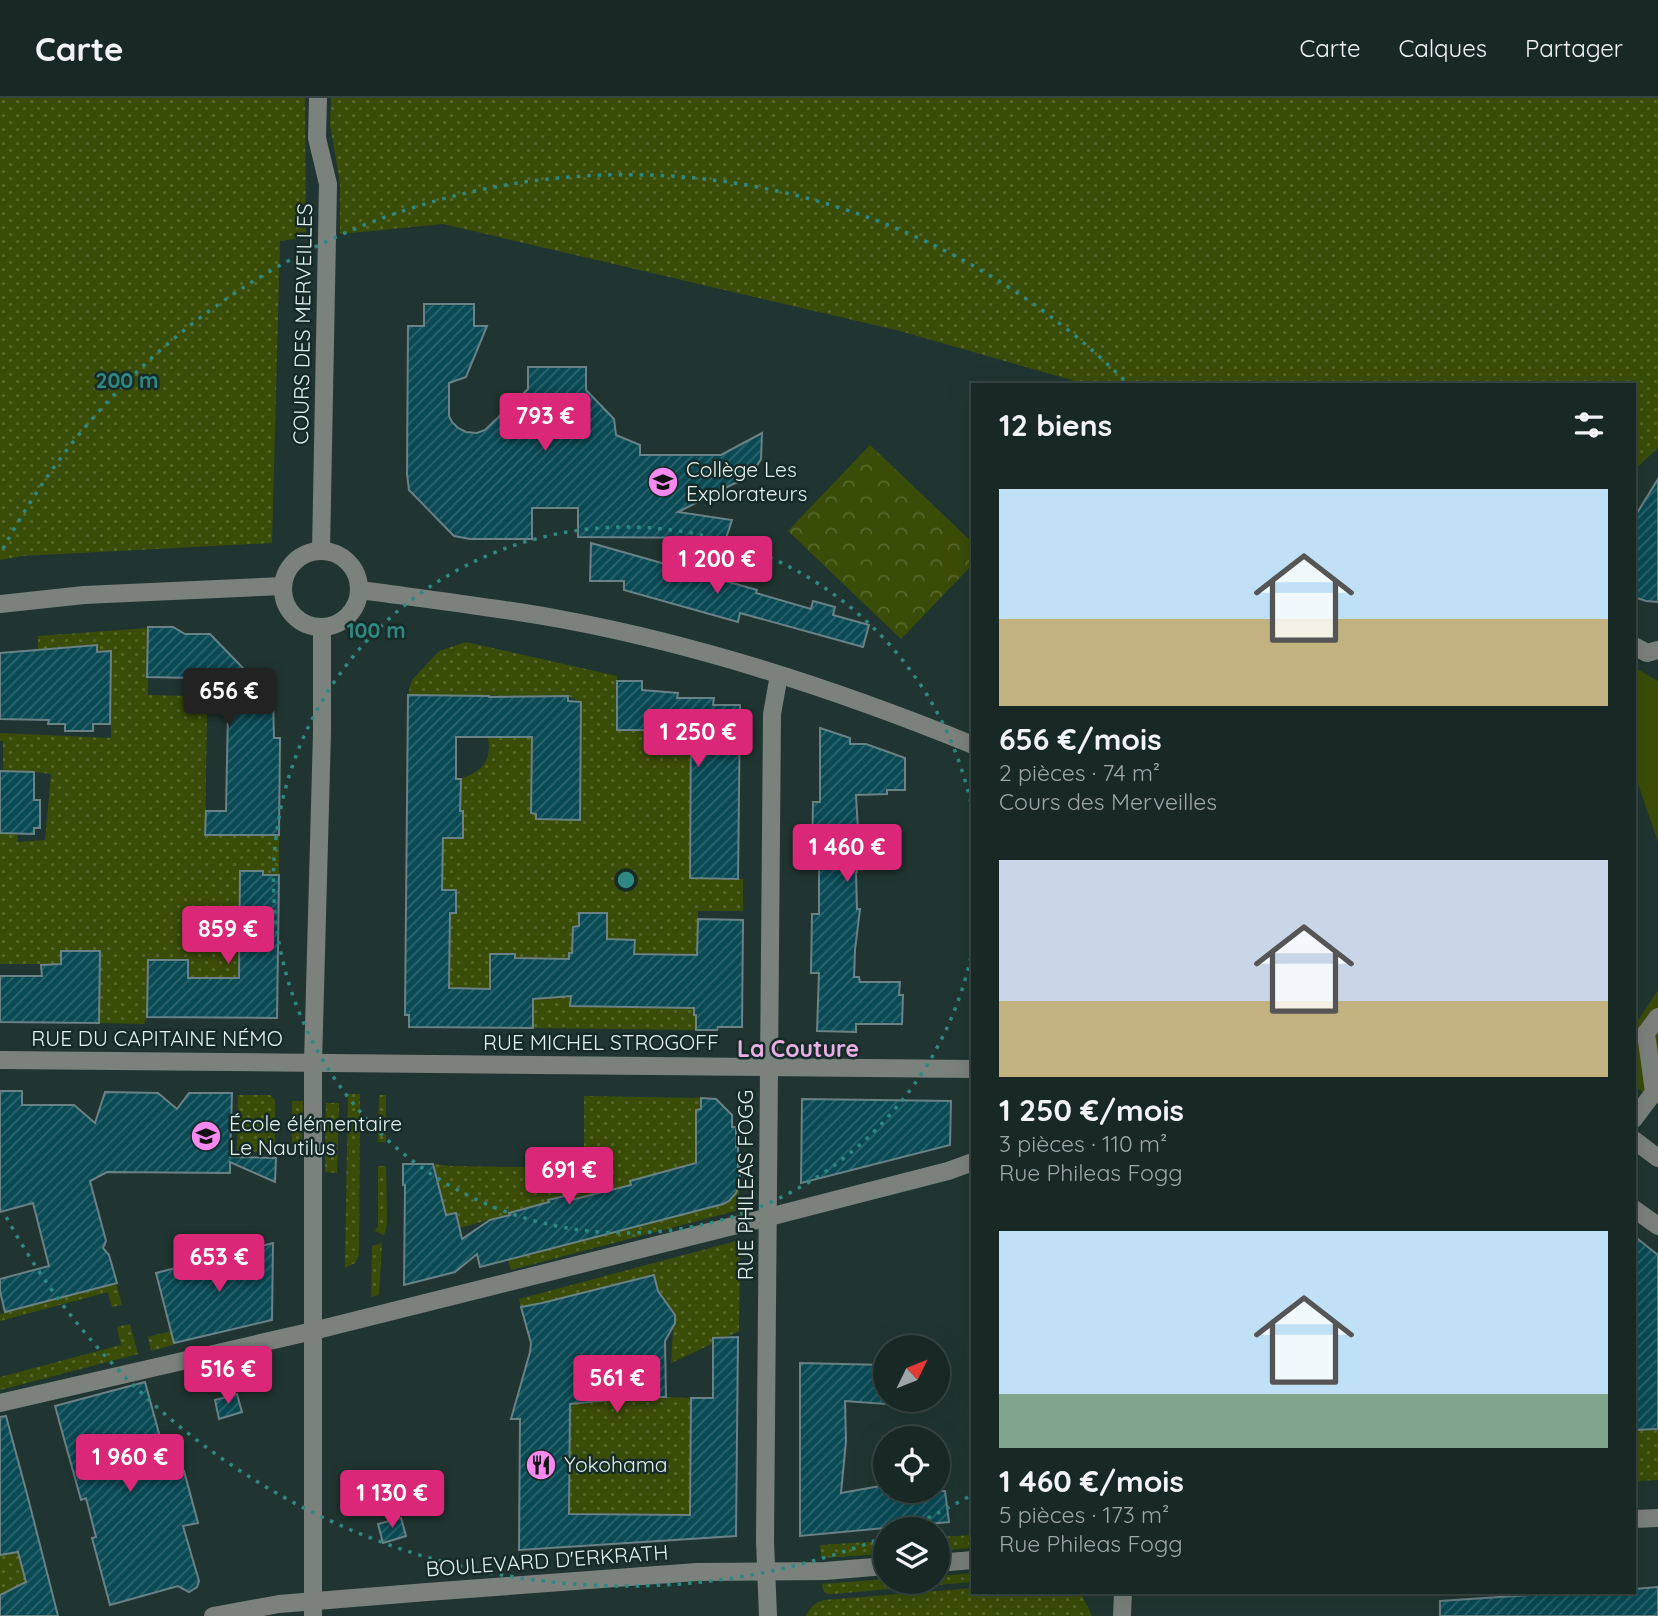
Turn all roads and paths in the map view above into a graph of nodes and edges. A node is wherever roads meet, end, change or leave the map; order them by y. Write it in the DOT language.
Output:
graph roads {
  1 [pos="318,98"];
  2 [pos="321,551"];
  3 [pos="681,554"];
  4 [pos="748,554"];
  5 [pos="283,586"];
  6 [pos="359,590"];
  7 [pos="0,604"];
  8 [pos="322,628"];
  9 [pos="779,675"];
  10 [pos="971,744"];
  11 [pos="1658,1017"];
  12 [pos="0,1060"];
  13 [pos="313,1063"];
  14 [pos="770,1067"];
  15 [pos="971,1069"];
  16 [pos="1636,1116"];
  17 [pos="1636,1142"];
  18 [pos="1658,1158"];
  19 [pos="971,1163"];
  20 [pos="1636,1210"];
  21 [pos="769,1217"];
  22 [pos="1658,1226"];
  23 [pos="313,1331"];
  24 [pos="0,1403"];
  25 [pos="1658,1518"];
  26 [pos="1636,1519"];
  27 [pos="971,1560"];
  28 [pos="950,1562"];
  29 [pos="873,1567"];
  30 [pos="765,1571"];
  31 [pos="1123,1594"];
  32 [pos="313,1608"];
  33 [pos="213,1616"];
  34 [pos="768,1616"];
  35 [pos="1122,1616"];
  1 -- 2 [label="street, COURS DES MERVEILLES"];
  2 -- 5 [label="street"];
  2 -- 6 [label="street"];
  3 -- 4 [label="street"];
  5 -- 7 [label="street"];
  5 -- 8 [label="street"];
  6 -- 8 [label="street"];
  6 -- 9 [label="street"];
  8 -- 13 [label="street"];
  9 -- 10 [label="street"];
  9 -- 14 [label="street, RUE PHILEAS FOGG"];
  11 -- 16 [label="street"];
  12 -- 13 [label="street, RUE DU CAPITAINE NÉMO"];
  13 -- 14 [label="street, RUE MICHEL STROGOFF"];
  13 -- 23 [label="street"];
  14 -- 15 [label="street, RUE MICHEL STROGOFF"];
  14 -- 21 [label="street, RUE PHILEAS FOGG"];
  17 -- 18 [label="street"];
  19 -- 21 [label="street"];
  20 -- 22 [label="street"];
  21 -- 23 [label="street"];
  21 -- 30 [label="street, RUE PHILEAS FOGG"];
  23 -- 24 [label="street"];
  23 -- 32 [label="street"];
  25 -- 26 [label="street"];
  27 -- 28 [label="street"];
  29 -- 30 [label="street, BOULEVARD D'ERKRATH"];
  30 -- 32 [label="street, BOULEVARD D'ERKRATH"];
  30 -- 34 [label="street, RUE PHILEAS FOGG"];
  31 -- 35 [label="street"];
  32 -- 33 [label="street, BOULEVARD D'ERKRATH"];
}
